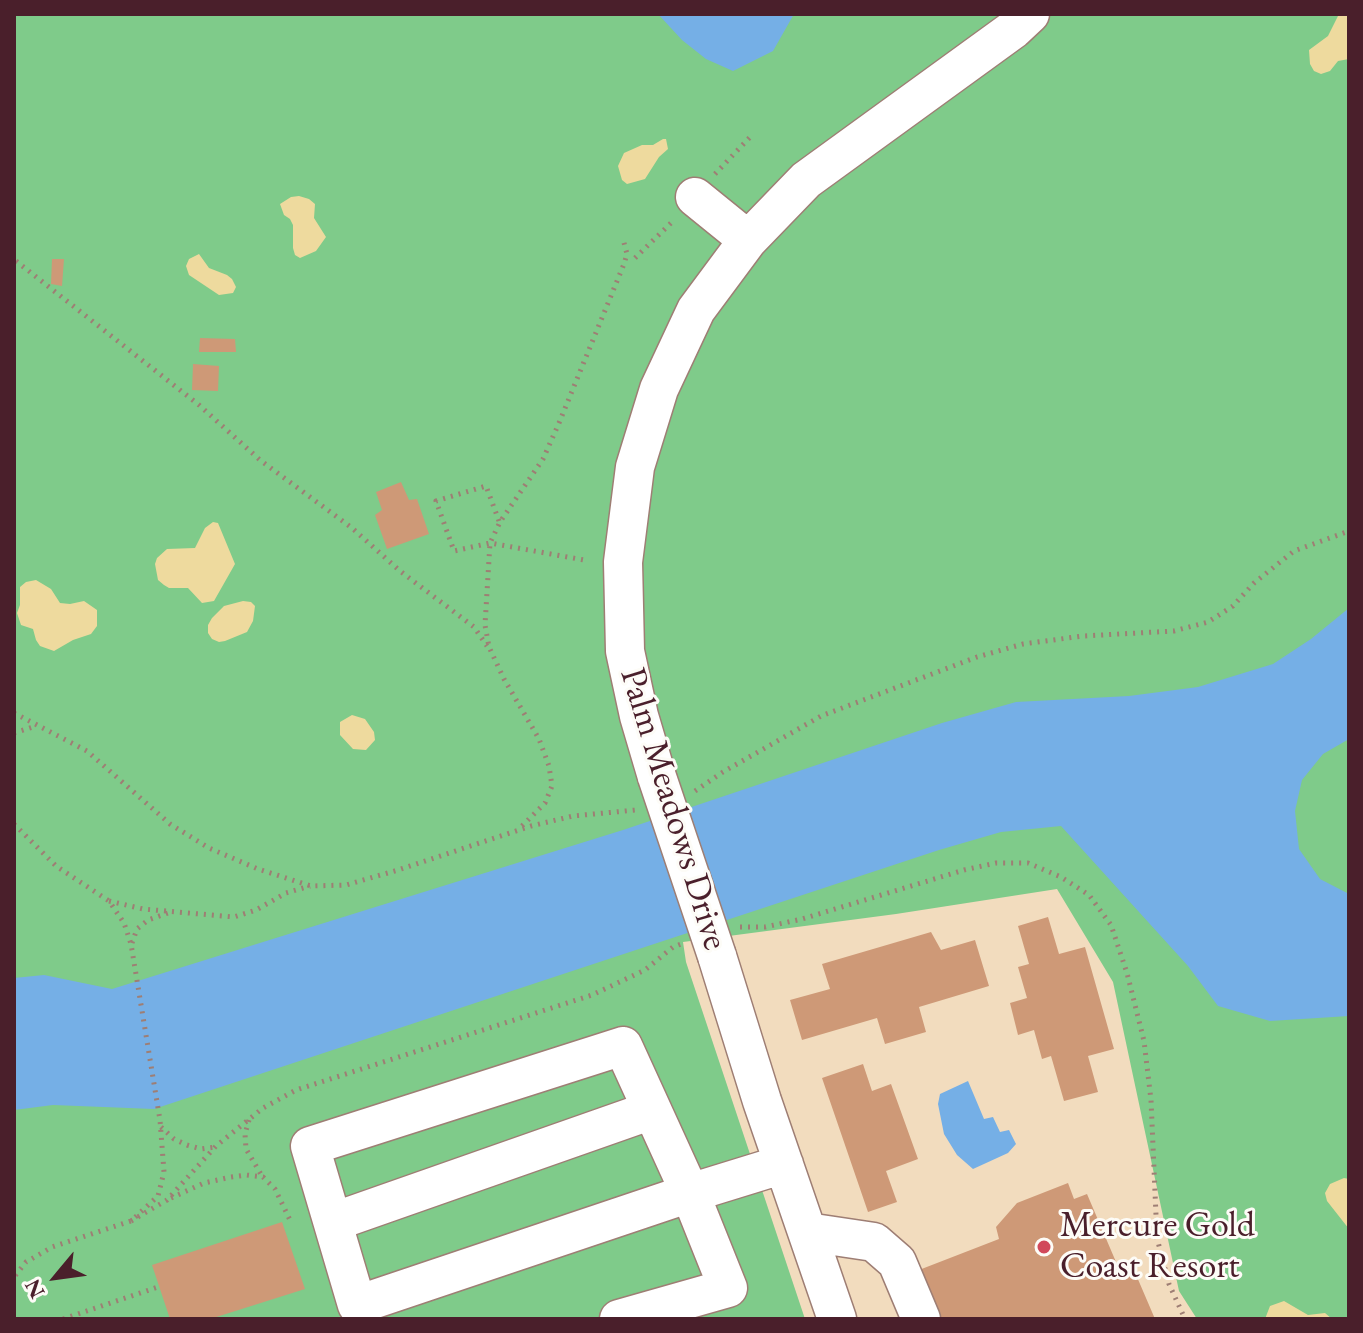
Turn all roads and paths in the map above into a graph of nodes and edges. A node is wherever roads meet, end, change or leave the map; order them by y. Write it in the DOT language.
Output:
graph roads {
  1 [pos="1030,14"];
  2 [pos="695,197"];
  3 [pos="623,239"];
  4 [pos="748,240"];
  5 [pos="16,261"];
  6 [pos="500,522"];
  7 [pos="490,543"];
  8 [pos="584,560"];
  9 [pos="496,661"];
  10 [pos="38,726"];
  11 [pos="14,733"];
  12 [pos="14,824"];
  13 [pos="518,829"];
  14 [pos="311,886"];
  15 [pos="109,901"];
  16 [pos="170,913"];
  17 [pos="131,944"];
  18 [pos="652,1110"];
  19 [pos="250,1118"];
  20 [pos="161,1123"];
  21 [pos="216,1146"];
  22 [pos="784,1164"];
  23 [pos="263,1177"];
  24 [pos="690,1193"];
  25 [pos="167,1200"];
  26 [pos="290,1220"];
  27 [pos="333,1222"];
  28 [pos="807,1232"];
  29 [pos="14,1277"];
  30 [pos="158,1287"];
  31 [pos="359,1312"];
  32 [pos="63,1319"];
  33 [pos="619,1319"];
  34 [pos="837,1319"];
  35 [pos="921,1319"];
  1 -- 4 [label="street, Palm Meadows Drive"];
  2 -- 4 [label="street"];
  3 -- 6 [label="path"];
  4 -- 22 [label="street, Palm Meadows Drive, bridge"];
  5 -- 9 [label="path"];
  6 -- 7 [label="path"];
  6 -- 7 [label="path"];
  7 -- 8 [label="path"];
  7 -- 9 [label="path"];
  9 -- 13 [label="path"];
  10 -- 11 [label="path"];
  12 -- 15 [label="path"];
  14 -- 16 [label="path"];
  15 -- 16 [label="path"];
  15 -- 17 [label="path"];
  16 -- 17 [label="path"];
  17 -- 20 [label="path"];
  18 -- 24 [label="street"];
  18 -- 27 [label="street"];
  18 -- 27 [label="street"];
  19 -- 23 [label="path"];
  20 -- 21 [label="path"];
  20 -- 29 [label="path"];
  22 -- 24 [label="street"];
  22 -- 28 [label="street, Palm Meadows Drive"];
  23 -- 25 [label="path"];
  23 -- 26 [label="path"];
  24 -- 31 [label="street"];
  24 -- 33 [label="street"];
  27 -- 31 [label="street"];
  28 -- 34 [label="street, Palm Meadows Drive"];
  28 -- 35 [label="street"];
  30 -- 32 [label="path"];
}
